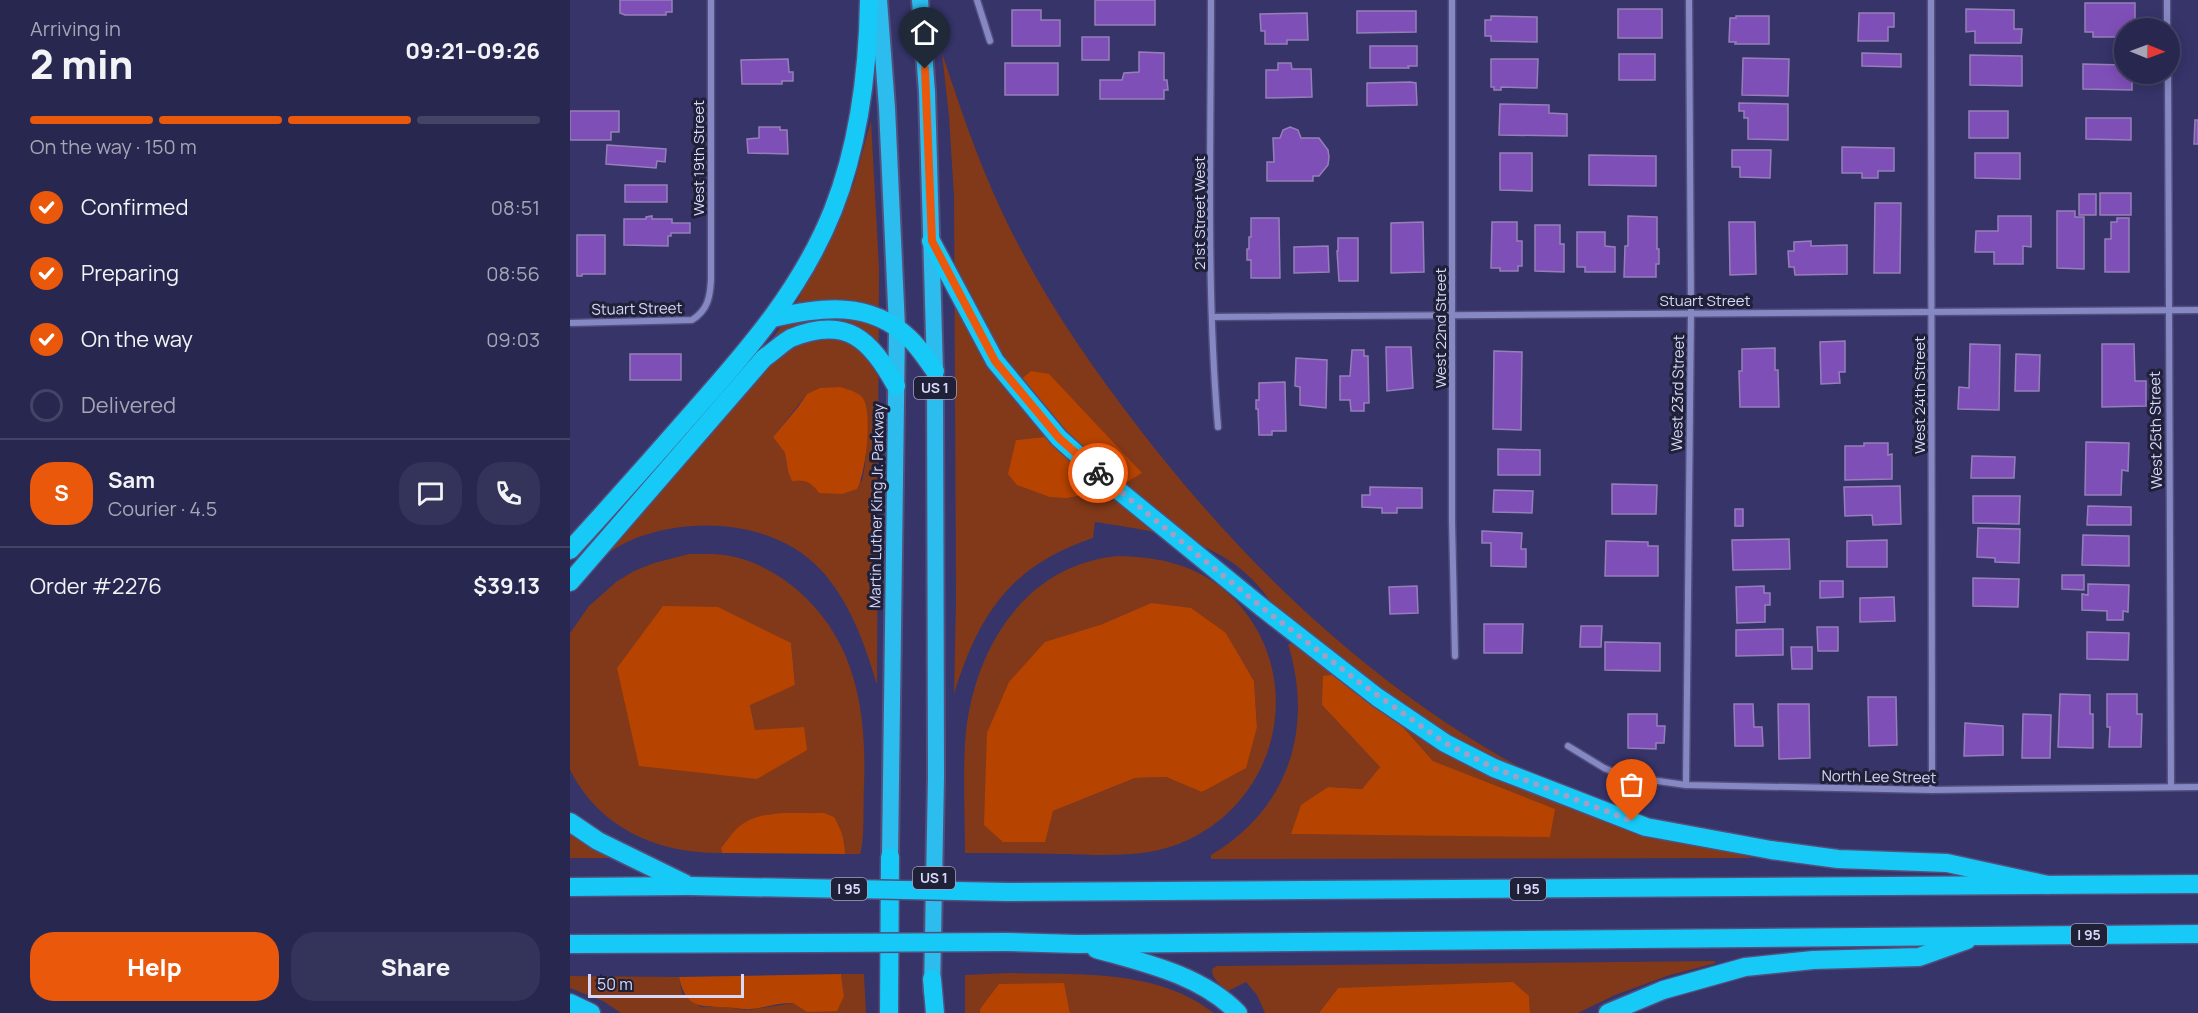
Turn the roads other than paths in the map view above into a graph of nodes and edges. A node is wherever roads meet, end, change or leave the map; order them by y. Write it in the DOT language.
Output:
graph roads {
  1 [pos="711,0"];
  2 [pos="869,0"];
  3 [pos="879,0"];
  4 [pos="920,0"];
  5 [pos="976,0"];
  6 [pos="1211,0"];
  7 [pos="1452,0"];
  8 [pos="1689,0"];
  9 [pos="1931,0"];
  10 [pos="2168,0"];
  11 [pos="2168,18"];
  12 [pos="990,41"];
  13 [pos="2168,84"];
  14 [pos="932,241"];
  15 [pos="2168,310"];
  16 [pos="2198,310"];
  17 [pos="1932,311"];
  18 [pos="1691,313"];
  19 [pos="702,314"];
  20 [pos="1453,314"];
  21 [pos="1212,317"];
  22 [pos="773,318"];
  23 [pos="570,323"];
  24 [pos="897,327"];
  25 [pos="935,371"];
  26 [pos="896,386"];
  27 [pos="1218,427"];
  28 [pos="570,550"];
  29 [pos="570,582"];
  30 [pos="1455,656"];
  31 [pos="1568,746"];
  32 [pos="1686,785"];
  33 [pos="2170,787"];
  34 [pos="2198,787"];
  35 [pos="1932,790"];
  36 [pos="570,822"];
  37 [pos="890,857"];
  38 [pos="2198,884"];
  39 [pos="2048,885"];
  40 [pos="690,886"];
  41 [pos="570,887"];
  42 [pos="2198,934"];
  43 [pos="1980,935"];
  44 [pos="570,944"];
  45 [pos="1077,944"];
  46 [pos="932,980"];
  47 [pos="570,1003"];
  48 [pos="591,1013"];
  49 [pos="889,1013"];
  50 [pos="934,1013"];
  51 [pos="1238,1013"];
  52 [pos="1608,1013"];
  1 -- 19 [label="street, West 19th Street"];
  2 -- 22 [label="highway"];
  3 -- 24 [label="highway, Martin Luther King Jr. Parkway / US 1"];
  4 -- 14 [label="highway, US 1"];
  5 -- 12 [label="street"];
  6 -- 21 [label="street, 21st Street West"];
  7 -- 20 [label="street, West 22nd Street"];
  8 -- 18 [label="street, West 23rd Street"];
  9 -- 17 [label="street, West 24th Street"];
  10 -- 11 [label="street"];
  13 -- 15 [label="street, West 25th Street"];
  14 -- 25 [label="highway, US 1"];
  14 -- 39 [label="highway"];
  15 -- 16 [label="street, Stuart Street"];
  15 -- 17 [label="street, Stuart Street"];
  15 -- 33 [label="street, West 25th Street"];
  17 -- 18 [label="street, Stuart Street"];
  17 -- 35 [label="street, West 24th Street"];
  18 -- 20 [label="street, Stuart Street"];
  18 -- 32 [label="street, West 23rd Street"];
  19 -- 23 [label="street, Stuart Street"];
  20 -- 21 [label="street, Stuart Street"];
  20 -- 30 [label="street, West 22nd Street"];
  21 -- 27 [label="street, 21st Street West"];
  22 -- 24 [label="highway"];
  22 -- 28 [label="highway"];
  24 -- 25 [label="highway"];
  24 -- 26 [label="highway, Martin Luther King Jr. Parkway / US 1"];
  25 -- 46 [label="highway, US 1"];
  26 -- 29 [label="highway"];
  26 -- 37 [label="highway, Martin Luther King Jr. Parkway / US 1"];
  31 -- 32 [label="street, North Lee Street"];
  32 -- 35 [label="street, North Lee Street"];
  33 -- 34 [label="street, North Lee Street"];
  33 -- 35 [label="street, North Lee Street"];
  36 -- 40 [label="highway"];
  37 -- 49 [label="highway, Martin Luther King Jr. Parkway / US 1"];
  38 -- 39 [label="highway, I 95"];
  39 -- 40 [label="highway, I 95, bridge"];
  40 -- 41 [label="highway, I 95"];
  42 -- 43 [label="highway, I 95"];
  43 -- 45 [label="highway, I 95"];
  43 -- 52 [label="highway"];
  44 -- 45 [label="highway, I 95, bridge"];
  45 -- 51 [label="highway"];
  46 -- 50 [label="highway"];
  47 -- 48 [label="highway"];
}
